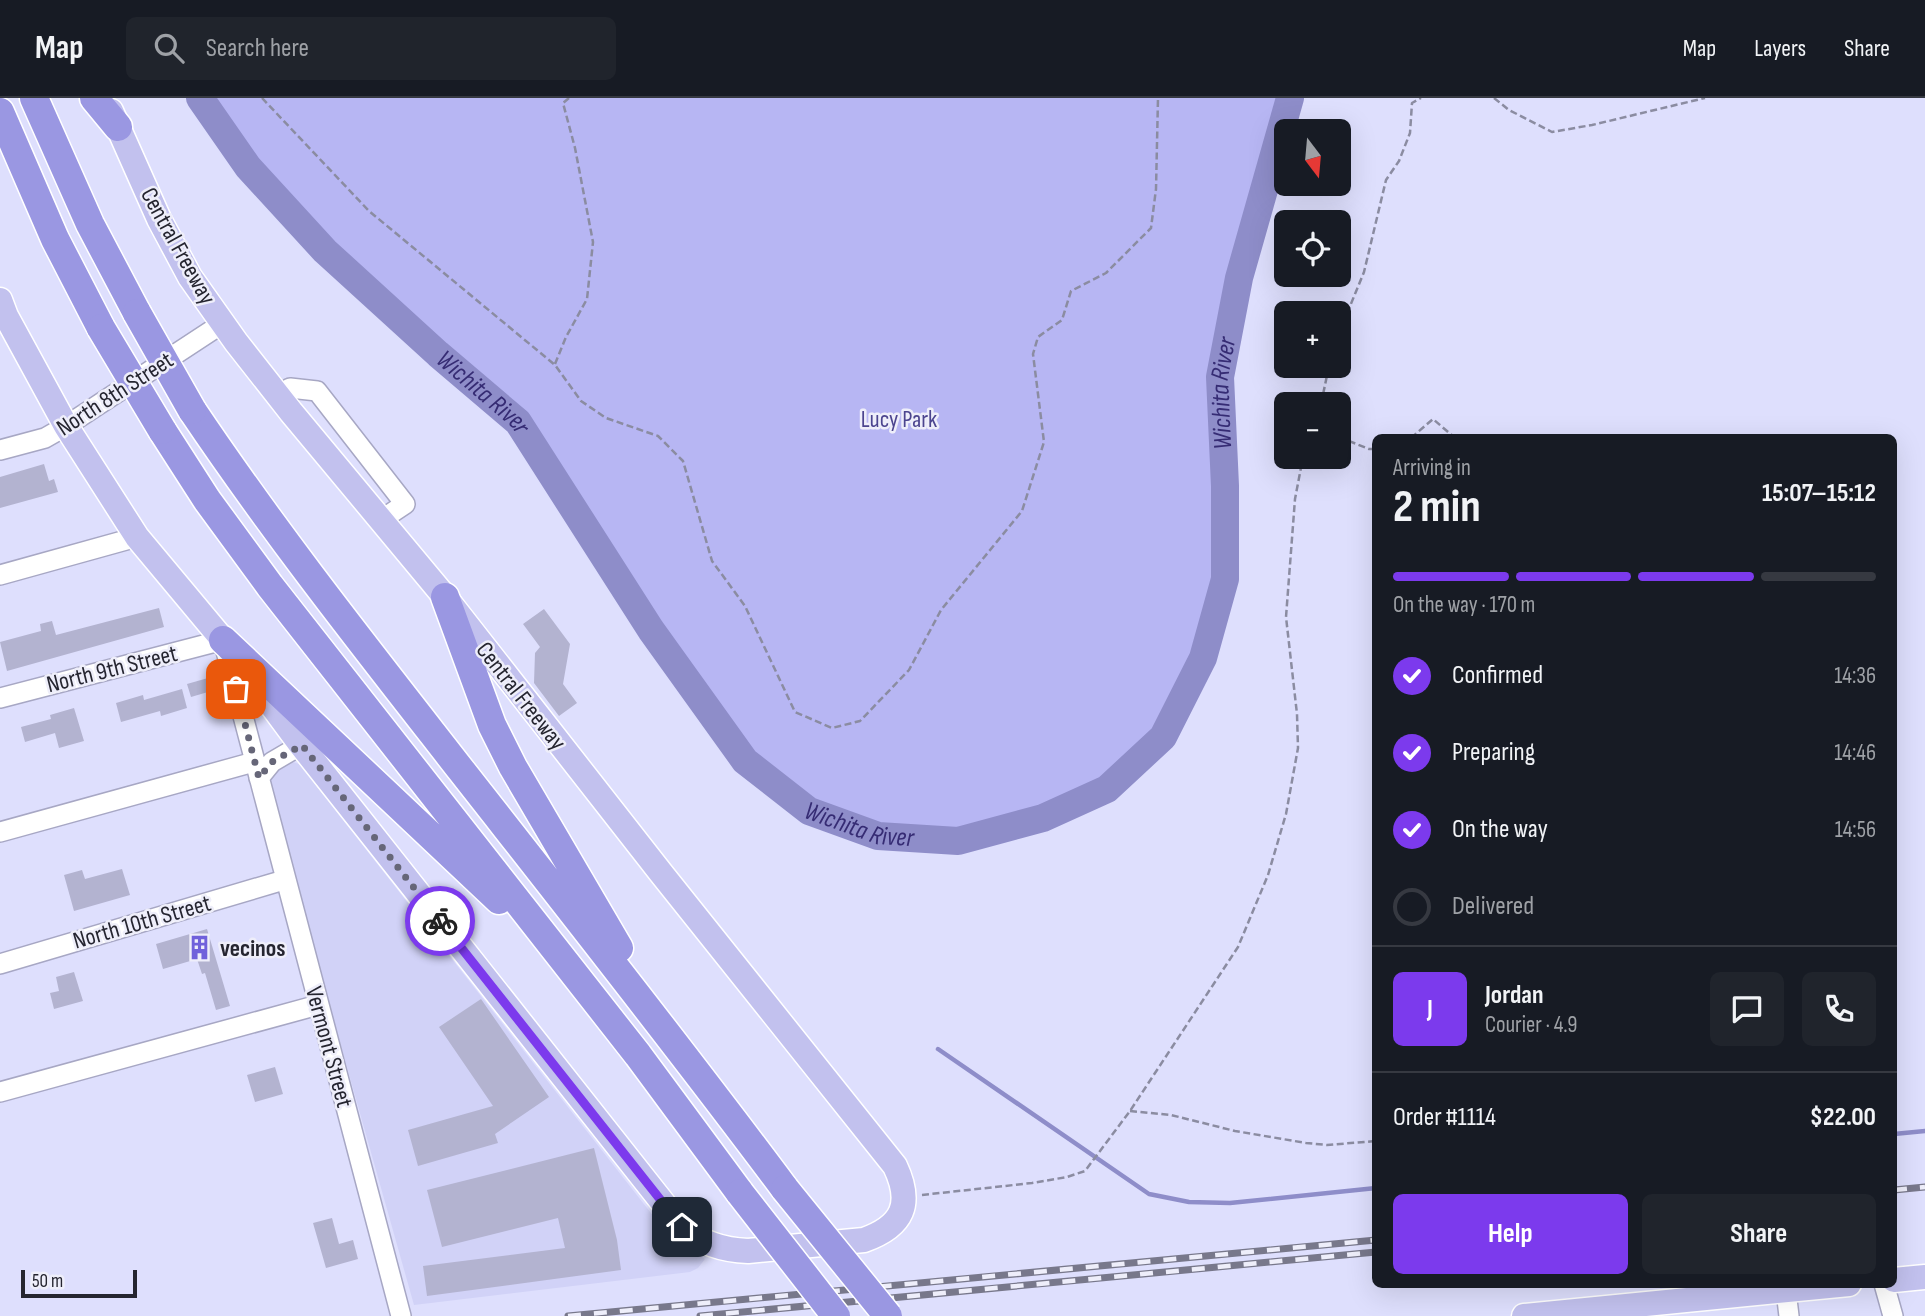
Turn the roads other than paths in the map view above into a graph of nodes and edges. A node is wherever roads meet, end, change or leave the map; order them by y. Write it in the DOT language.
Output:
graph roads {
  1 [pos="34,98"];
  2 [pos="94,98"];
  3 [pos="104,98"];
  4 [pos="0,112"];
  5 [pos="118,127"];
  6 [pos="2,311"];
  7 [pos="223,323"];
  8 [pos="278,396"];
  9 [pos="66,426"];
  10 [pos="0,450"];
  11 [pos="381,520"];
  12 [pos="137,537"];
  13 [pos="0,575"];
  14 [pos="445,597"];
  15 [pos="223,640"];
  16 [pos="0,698"];
  17 [pos="302,745"];
  18 [pos="257,770"];
  19 [pos="0,832"];
  20 [pos="284,880"];
  21 [pos="0,964"];
  22 [pos="569,967"];
  23 [pos="318,1005"];
  24 [pos="670,1036"];
  25 [pos="0,1092"];
  26 [pos="1925,1277"];
  27 [pos="1897,1280"];
  28 [pos="1813,1288"];
  29 [pos="1885,1288"];
  30 [pos="1786,1291"];
  31 [pos="1697,1308"];
  32 [pos="1593,1313"];
  33 [pos="401,1316"];
  34 [pos="836,1316"];
  35 [pos="888,1316"];
  36 [pos="1524,1316"];
  37 [pos="1789,1316"];
  38 [pos="1893,1316"];
  1 -- 24 [label="highway, bridge"];
  2 -- 5 [label="highway"];
  3 -- 5 [label="main road, Central Freeway"];
  4 -- 22 [label="highway, bridge"];
  5 -- 7 [label="main road, Central Freeway"];
  6 -- 9 [label="main road"];
  7 -- 8 [label="main road, Central Freeway"];
  7 -- 9 [label="street, North 8th Street"];
  8 -- 11 [label="main road, Central Freeway"];
  8 -- 11 [label="street"];
  9 -- 10 [label="street, North 8th Street"];
  9 -- 12 [label="main road"];
  11 -- 14 [label="main road, Central Freeway"];
  12 -- 13 [label="street"];
  12 -- 15 [label="main road"];
  14 -- 17 [label="main road, Central Freeway"];
  14 -- 24 [label="highway"];
  15 -- 16 [label="street, North 9th Street"];
  15 -- 17 [label="main road"];
  15 -- 18 [label="street, Vermont Street"];
  15 -- 22 [label="highway"];
  17 -- 18 [label="street"];
  18 -- 19 [label="street"];
  18 -- 20 [label="street, Vermont Street"];
  20 -- 21 [label="street, North 10th Street"];
  20 -- 23 [label="street, Vermont Street"];
  22 -- 34 [label="highway, bridge"];
  23 -- 25 [label="street"];
  23 -- 33 [label="street, Vermont Street"];
  24 -- 35 [label="highway, bridge"];
  26 -- 27 [label="main road"];
  28 -- 30 [label="main road"];
  29 -- 38 [label="street"];
  30 -- 31 [label="main road"];
  30 -- 37 [label="street"];
  31 -- 32 [label="main road"];
  32 -- 36 [label="main road"];
}
